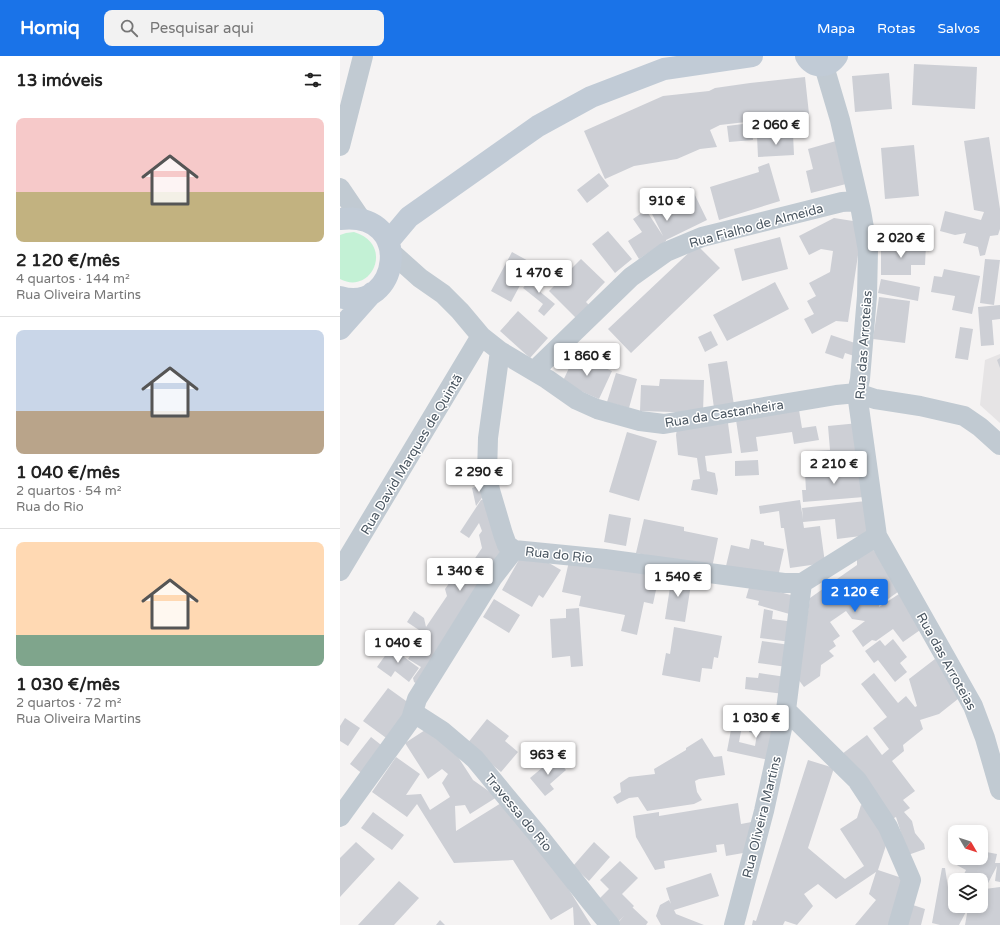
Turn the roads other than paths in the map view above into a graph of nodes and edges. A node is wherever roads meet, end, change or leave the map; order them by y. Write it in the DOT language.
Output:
graph roads {
  1 [pos="364,56"];
  2 [pos="752,56"];
  3 [pos="822,59"];
  4 [pos="340,146"];
  5 [pos="340,188"];
  6 [pos="858,201"];
  7 [pos="371,232"];
  8 [pos="420,278"];
  9 [pos="378,288"];
  10 [pos="340,297"];
  11 [pos="340,328"];
  12 [pos="481,336"];
  13 [pos="500,351"];
  14 [pos="534,371"];
  15 [pos="857,393"];
  16 [pos="1000,445"];
  17 [pos="877,536"];
  18 [pos="514,550"];
  19 [pos="340,572"];
  20 [pos="802,583"];
  21 [pos="786,710"];
  22 [pos="414,713"];
  23 [pos="1000,790"];
  24 [pos="340,817"];
  25 [pos="610,925"];
  26 [pos="734,925"];
  27 [pos="898,925"];
  1 -- 4 [label="street"];
  2 -- 7 [label="street"];
  3 -- 6 [label="street, Rua das Arroteias"];
  5 -- 7 [label="street, Rua da Castanheira"];
  6 -- 14 [label="street, Rua Fialho de Almeida"];
  6 -- 15 [label="street, Rua das Arroteias"];
  7 -- 8 [label="street, Rua da Castanheira"];
  7 -- 9 [label="street"];
  8 -- 9 [label="street"];
  8 -- 12 [label="street, Rua da Castanheira"];
  9 -- 10 [label="street"];
  9 -- 11 [label="street"];
  12 -- 13 [label="street, Rua da Castanheira"];
  12 -- 19 [label="street, Rua David Marques de Quintã"];
  13 -- 14 [label="street, Rua da Castanheira"];
  13 -- 18 [label="street"];
  14 -- 15 [label="street, Rua da Castanheira"];
  15 -- 16 [label="street"];
  15 -- 17 [label="street, Rua das Arroteias"];
  17 -- 20 [label="street"];
  17 -- 23 [label="street, Rua das Arroteias"];
  18 -- 20 [label="street, Rua do Rio"];
  18 -- 22 [label="street, Rua do Rio"];
  20 -- 21 [label="street, Rua Oliveira Martins"];
  21 -- 26 [label="street, Rua Oliveira Martins"];
  21 -- 27 [label="street"];
  22 -- 24 [label="street, Rua do Rio"];
  22 -- 25 [label="street, Travessa do Rio"];
}
